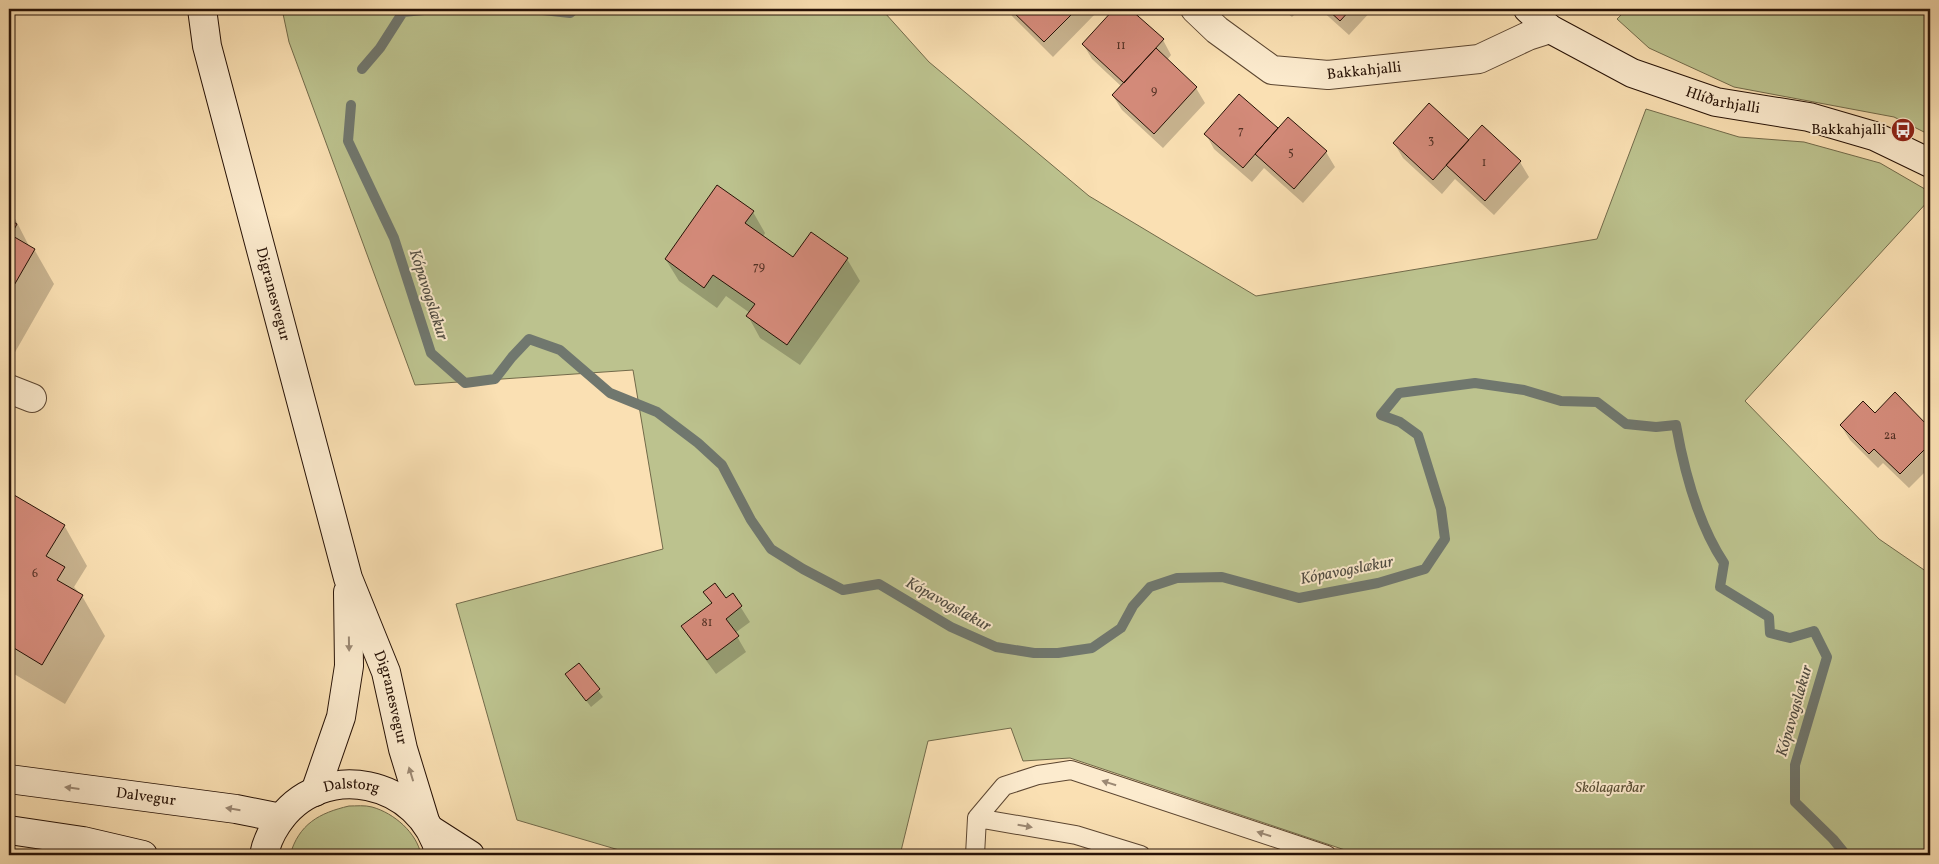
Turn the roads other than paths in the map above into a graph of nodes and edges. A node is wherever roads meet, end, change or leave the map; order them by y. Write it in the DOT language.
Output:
graph roads {
  1 [pos="202,9"];
  2 [pos="1195,9"];
  3 [pos="1528,9"];
  4 [pos="1550,29"];
  5 [pos="1930,164"];
  6 [pos="348,578"];
  7 [pos="9,779"];
  8 [pos="315,792"];
  9 [pos="281,818"];
  10 [pos="977,818"];
  11 [pos="428,825"];
  12 [pos="9,830"];
  13 [pos="144,855"];
  14 [pos="264,855"];
  15 [pos="440,855"];
  16 [pos="470,855"];
  17 [pos="974,855"];
  18 [pos="1141,855"];
  19 [pos="1326,855"];
  1 -- 6 [label="street, Digranesvegur"];
  2 -- 4 [label="street, Bakkahjalli"];
  3 -- 4 [label="street, Hlíðarhjalli"];
  4 -- 5 [label="street, Hlíðarhjalli"];
  6 -- 8 [label="street, Digranesvegur, one-way"];
  11 -- 6 [label="street, Digranesvegur, one-way"];
  9 -- 7 [label="street, Dalvegur, one-way"];
  8 -- 9 [label="street, Dalstorg"];
  8 -- 11 [label="street, Dalstorg"];
  9 -- 14 [label="street, Dalstorg"];
  10 -- 17 [label="lane"];
  10 -- 18 [label="lane, one-way"];
  19 -- 10 [label="lane, one-way"];
  11 -- 15 [label="street, Dalstorg"];
  11 -- 16 [label="street"];
  12 -- 13 [label="street"];
}
